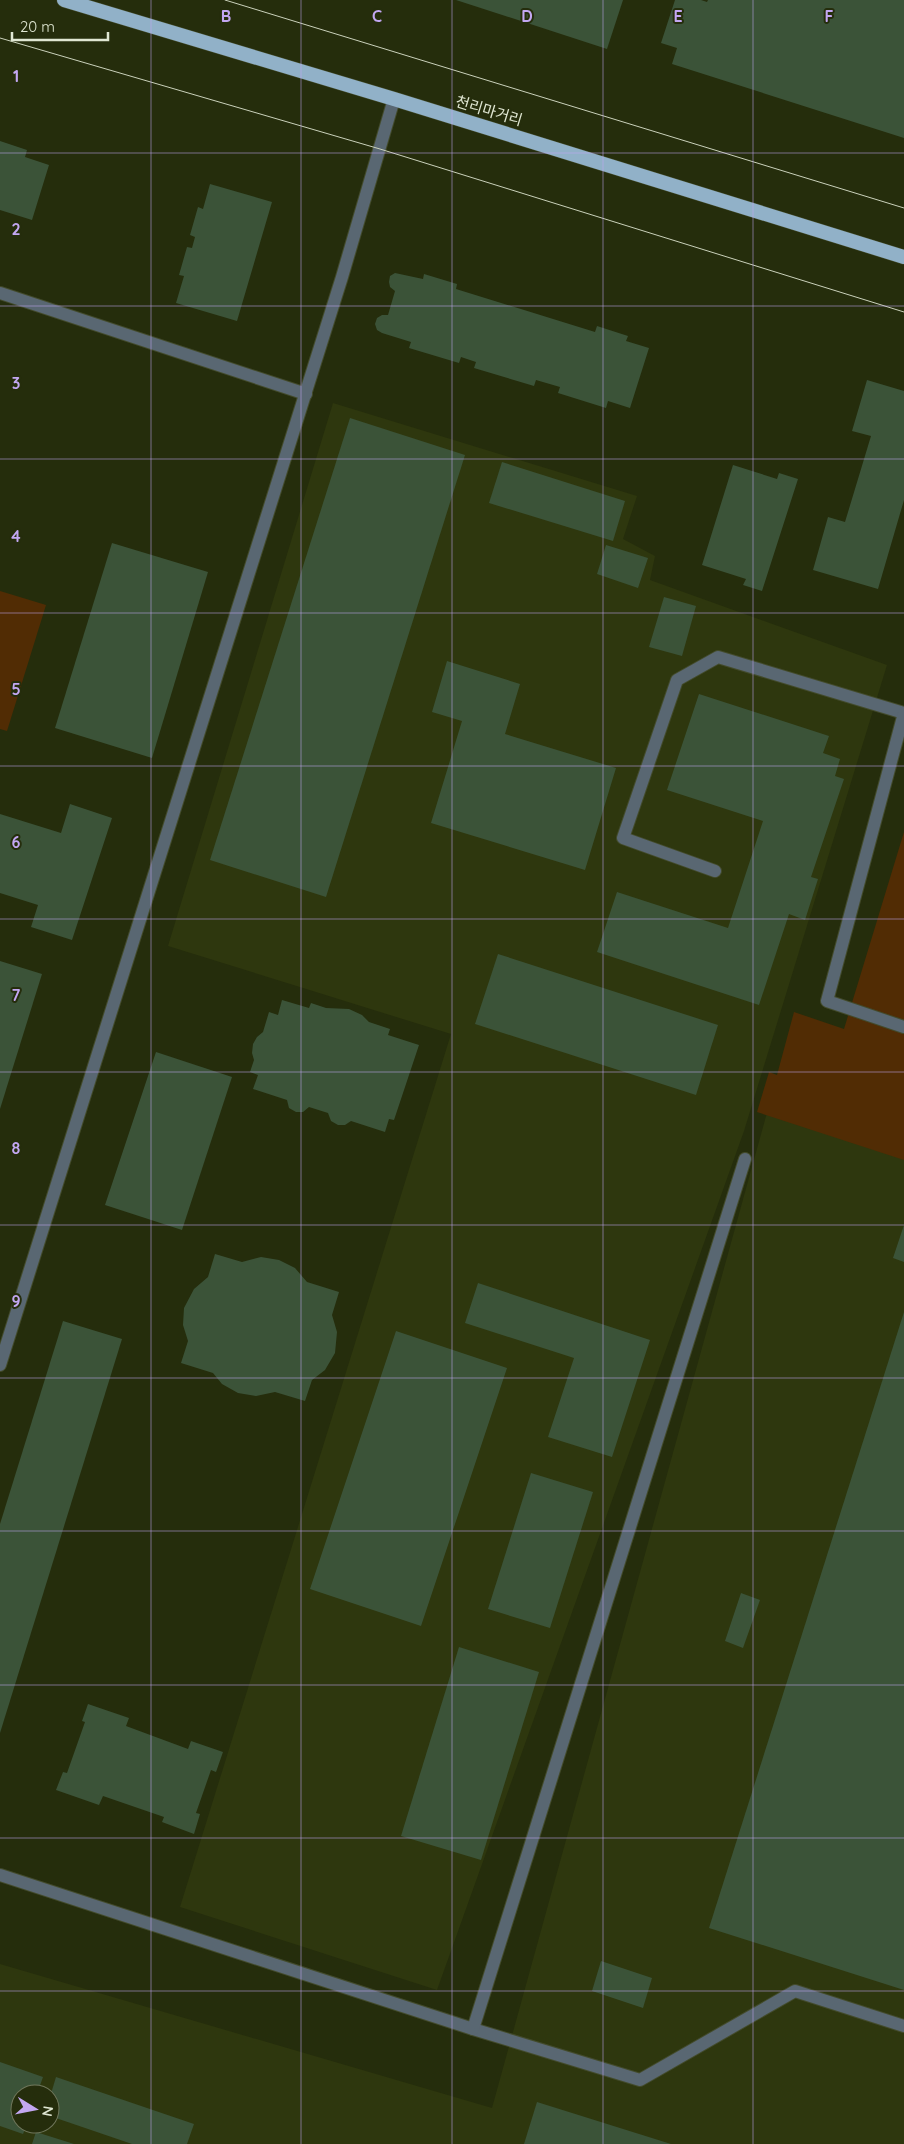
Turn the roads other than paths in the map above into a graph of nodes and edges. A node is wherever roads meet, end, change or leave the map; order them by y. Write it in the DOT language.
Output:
graph roads {
  1 [pos="64,0"];
  2 [pos="394,99"];
  3 [pos="904,257"];
  4 [pos="0,294"];
  5 [pos="306,394"];
  6 [pos="904,713"];
  7 [pos="715,871"];
  8 [pos="904,1027"];
  9 [pos="745,1159"];
  10 [pos="0,1365"];
  11 [pos="0,1875"];
  12 [pos="904,2026"];
  13 [pos="473,2028"];
  1 -- 2 [label="highway, 천리마거리"];
  2 -- 3 [label="highway, 천리마거리"];
  2 -- 5 [label="street"];
  4 -- 5 [label="street"];
  5 -- 10 [label="street"];
  6 -- 7 [label="street"];
  6 -- 8 [label="street"];
  9 -- 13 [label="street"];
  11 -- 13 [label="street"];
  12 -- 13 [label="street"];
}
